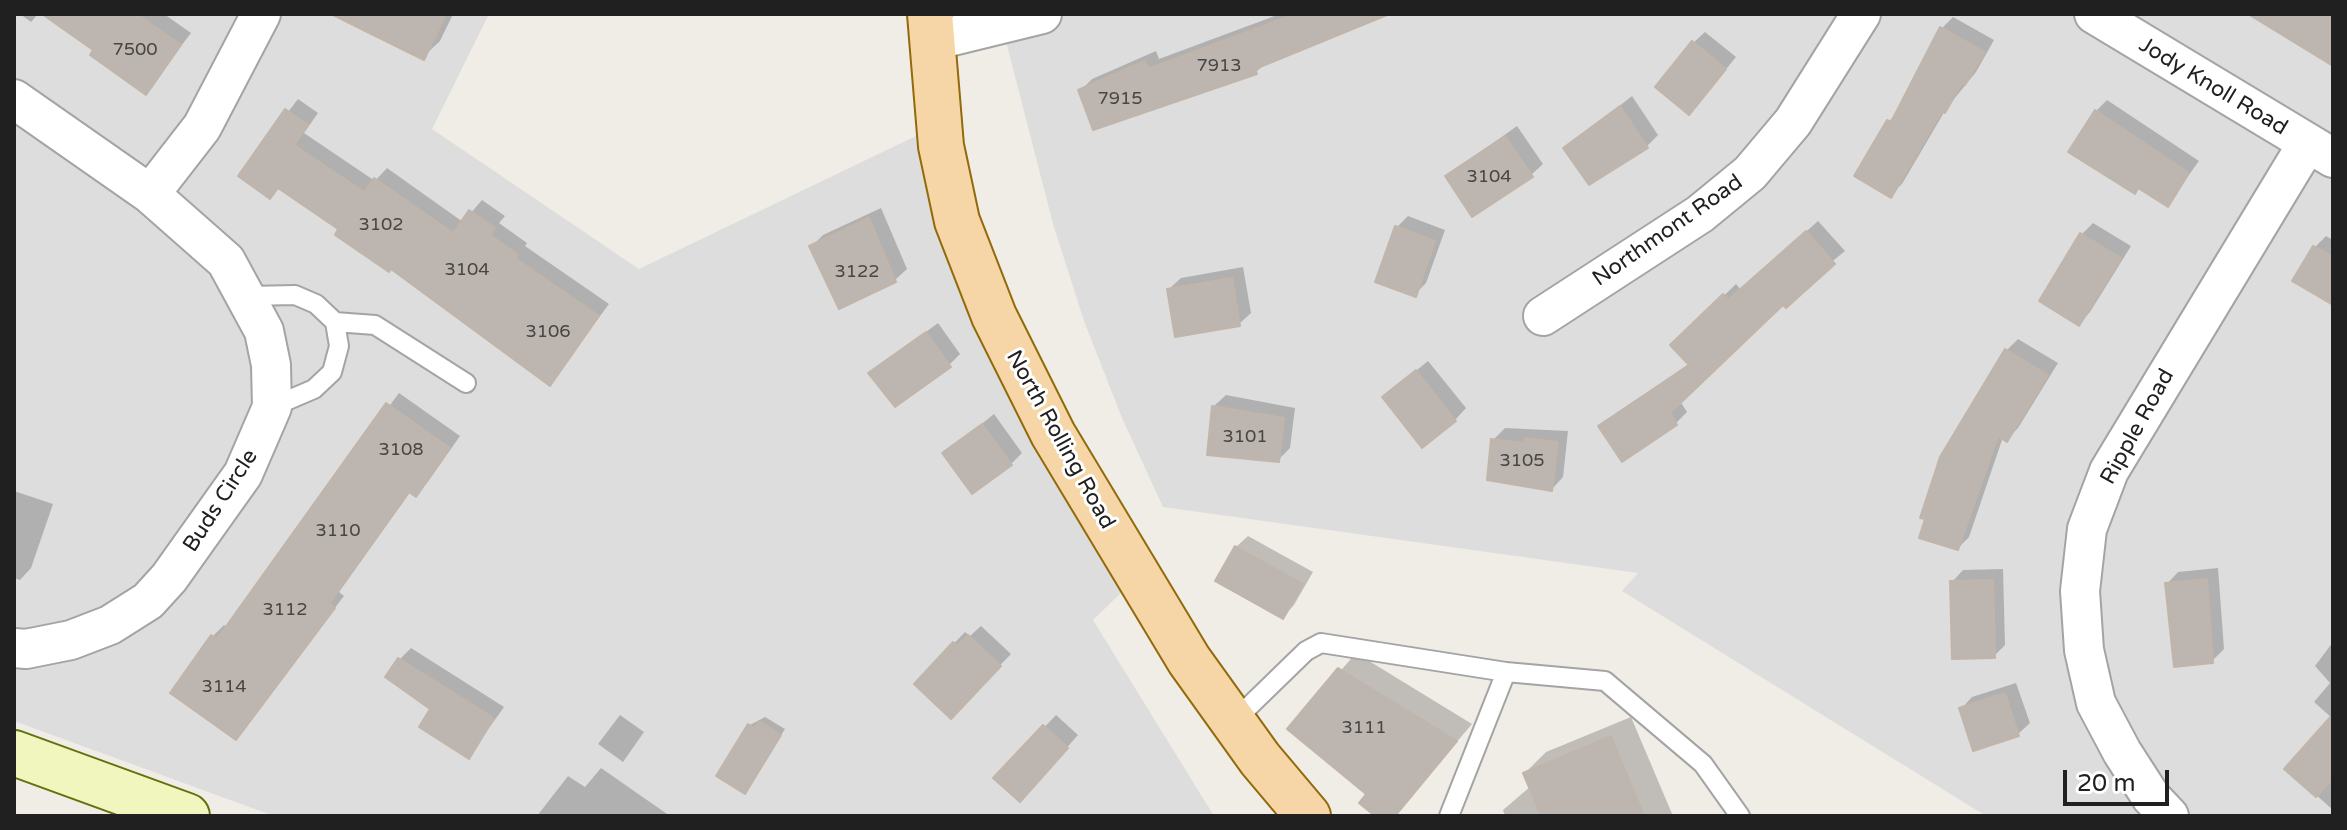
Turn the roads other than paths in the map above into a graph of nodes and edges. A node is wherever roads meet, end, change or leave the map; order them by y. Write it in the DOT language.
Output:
graph roads {
  1 [pos="261,14"];
  2 [pos="1042,14"];
  3 [pos="1861,14"];
  4 [pos="2094,14"];
  5 [pos="931,28"];
  6 [pos="14,99"];
  7 [pos="2320,151"];
  8 [pos="150,194"];
  9 [pos="248,296"];
  10 [pos="1543,316"];
  11 [pos="335,322"];
  12 [pos="466,383"];
  13 [pos="272,407"];
  14 [pos="14,648"];
  15 [pos="1506,672"];
  16 [pos="1234,722"];
  17 [pos="14,753"];
  18 [pos="187,816"];
  19 [pos="1308,816"];
  20 [pos="1449,816"];
  21 [pos="1740,816"];
  22 [pos="2169,816"];
  1 -- 8 [label="street"];
  2 -- 5 [label="street"];
  3 -- 10 [label="street, Northmont Road"];
  4 -- 7 [label="street, Jody Knoll Road"];
  5 -- 16 [label="main road, North Rolling Road"];
  6 -- 8 [label="street, Buds Circle"];
  7 -- 22 [label="street, Ripple Road"];
  8 -- 9 [label="street, Buds Circle"];
  9 -- 11 [label="lane"];
  9 -- 13 [label="street, Buds Circle"];
  11 -- 12 [label="lane"];
  11 -- 13 [label="lane"];
  13 -- 14 [label="street, Buds Circle"];
  15 -- 16 [label="lane"];
  15 -- 20 [label="lane"];
  15 -- 21 [label="lane"];
  16 -- 19 [label="main road, North Rolling Road"];
  17 -- 18 [label="main road"];
}
